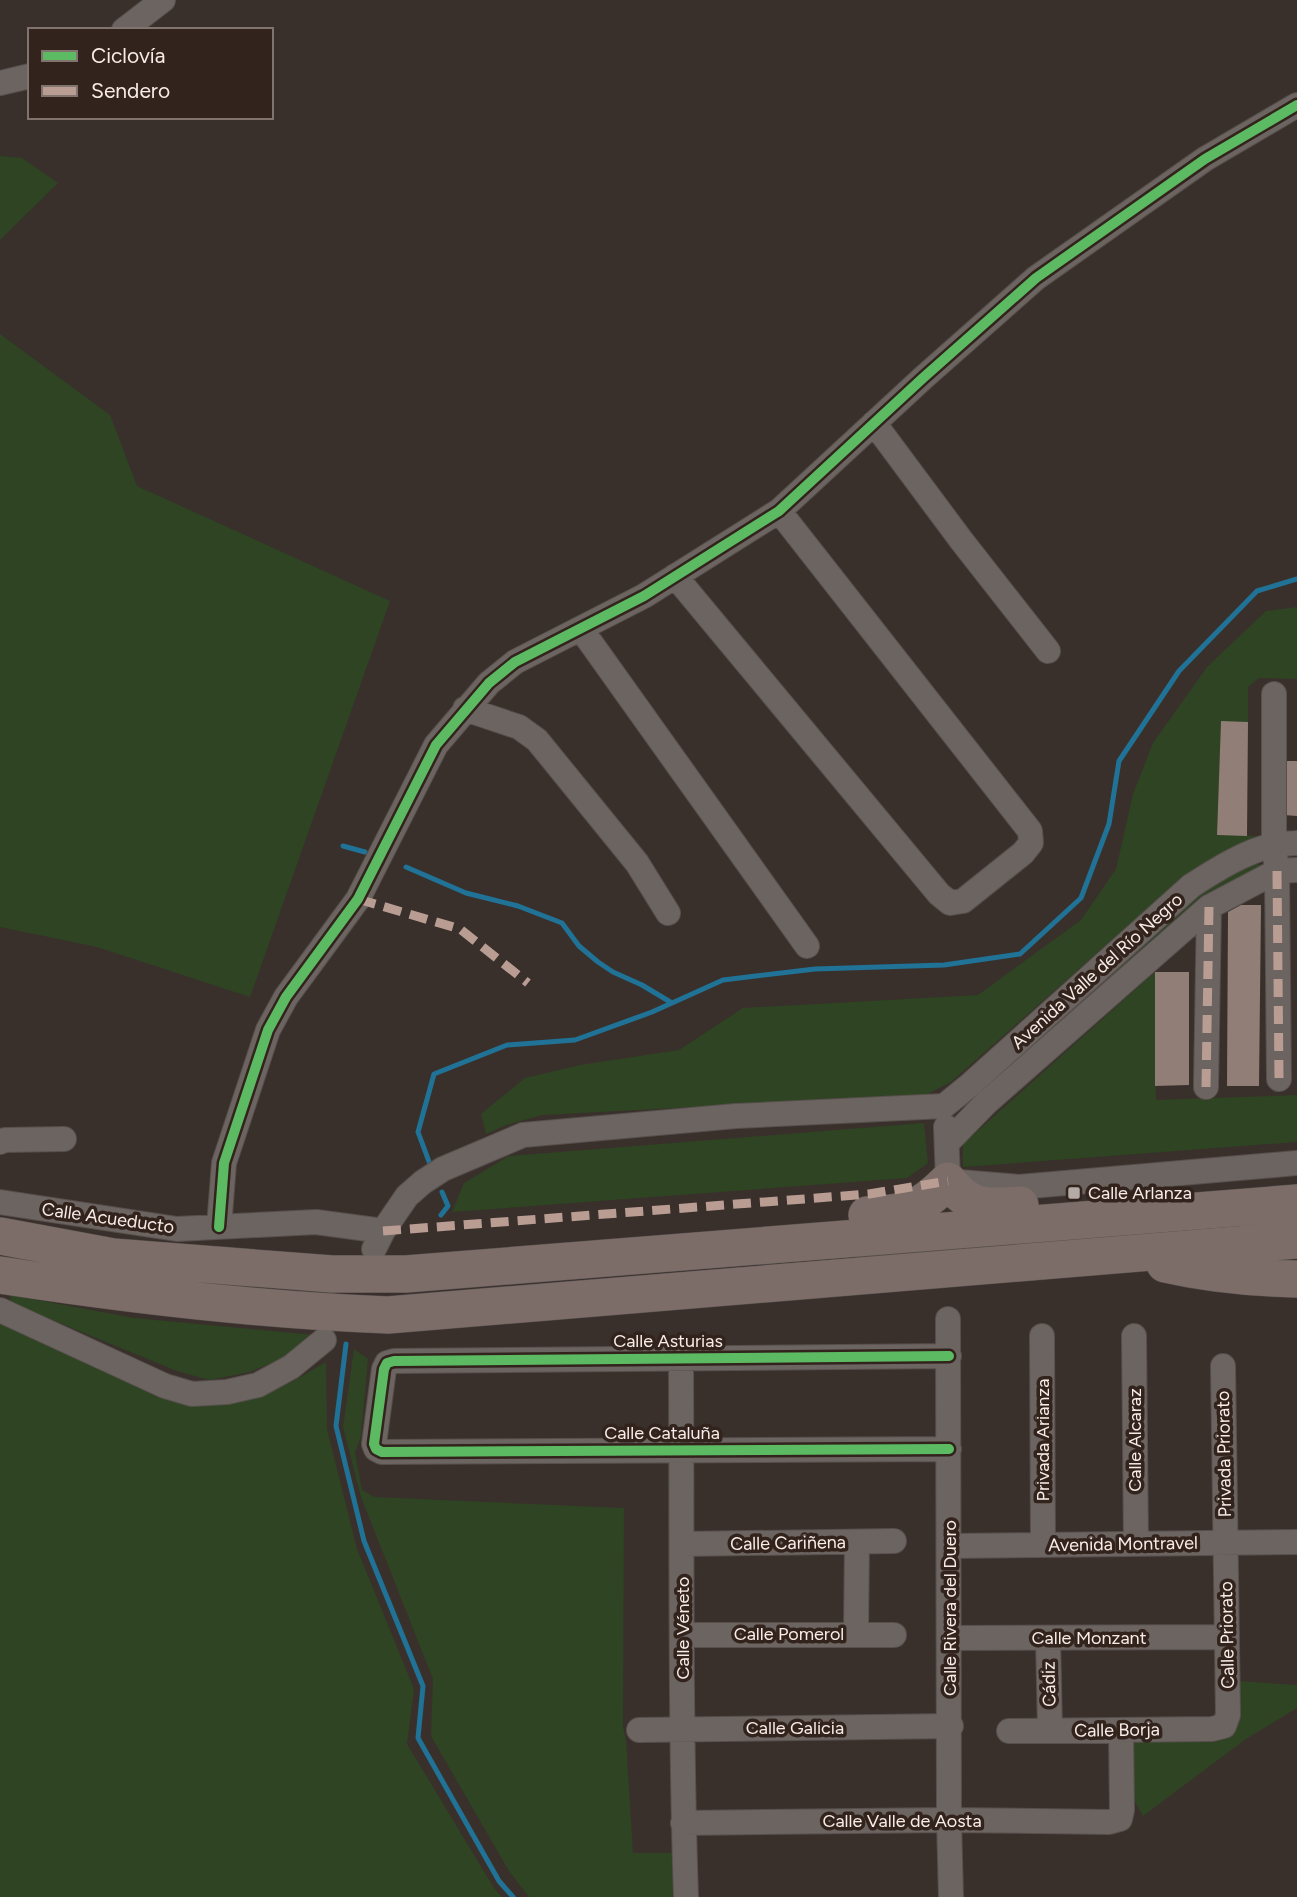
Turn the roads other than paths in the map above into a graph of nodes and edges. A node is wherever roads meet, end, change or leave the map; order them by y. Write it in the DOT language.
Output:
graph roads {
  1 [pos="163,0"];
  2 [pos="127,28"];
  3 [pos="28,76"];
  4 [pos="0,83"];
  5 [pos="1297,105"];
  6 [pos="874,423"];
  7 [pos="779,511"];
  8 [pos="675,576"];
  9 [pos="582,629"];
  10 [pos="1048,651"];
  11 [pos="1274,694"];
  12 [pos="465,709"];
  13 [pos="1286,736"];
  14 [pos="1286,844"];
  15 [pos="1287,870"];
  16 [pos="1209,907"];
  17 [pos="668,913"];
  18 [pos="807,946"];
  19 [pos="1279,1079"];
  20 [pos="1206,1087"];
  21 [pos="978,1094"];
  22 [pos="944,1106"];
  23 [pos="64,1139"];
  24 [pos="0,1142"];
  25 [pos="947,1143"];
  26 [pos="1297,1163"];
  27 [pos="948,1181"];
  28 [pos="0,1202"];
  29 [pos="1297,1203"];
  30 [pos="1247,1208"];
  31 [pos="219,1227"];
  32 [pos="0,1236"];
  33 [pos="1297,1240"];
  34 [pos="646,1254"];
  35 [pos="1130,1255"];
  36 [pos="0,1275"];
  37 [pos="1297,1279"];
  38 [pos="0,1310"];
  39 [pos="948,1319"];
  40 [pos="1042,1336"];
  41 [pos="1134,1336"];
  42 [pos="324,1340"];
  43 [pos="949,1356"];
  44 [pos="681,1359"];
  45 [pos="1223,1366"];
  46 [pos="376,1449"];
  47 [pos="949,1449"];
  48 [pos="682,1450"];
  49 [pos="894,1541"];
  50 [pos="857,1542"];
  51 [pos="1297,1542"];
  52 [pos="683,1544"];
  53 [pos="1136,1544"];
  54 [pos="1226,1544"];
  55 [pos="1043,1545"];
  56 [pos="950,1546"];
  57 [pos="856,1634"];
  58 [pos="684,1635"];
  59 [pos="894,1635"];
  60 [pos="1227,1637"];
  61 [pos="950,1638"];
  62 [pos="1048,1638"];
  63 [pos="1224,1726"];
  64 [pos="951,1727"];
  65 [pos="682,1729"];
  66 [pos="639,1730"];
  67 [pos="1050,1730"];
  68 [pos="1121,1730"];
  69 [pos="1009,1731"];
  70 [pos="949,1821"];
  71 [pos="683,1823"];
  72 [pos="686,1897"];
  73 [pos="951,1897"];
  1 -- 2 [label="street"];
  3 -- 4 [label="street"];
  5 -- 6 [label="street"];
  6 -- 7 [label="street"];
  6 -- 10 [label="street"];
  7 -- 8 [label="street"];
  7 -- 8 [label="street"];
  8 -- 9 [label="street"];
  9 -- 12 [label="street"];
  9 -- 18 [label="street"];
  11 -- 13 [label="street"];
  12 -- 17 [label="street"];
  12 -- 31 [label="street"];
  13 -- 14 [label="street"];
  14 -- 15 [label="street"];
  14 -- 21 [label="street, Avenida Valle del Río Negro"];
  15 -- 16 [label="street, Avenida Valle del Río Negro"];
  15 -- 19 [label="street"];
  16 -- 20 [label="street"];
  16 -- 21 [label="street, Avenida Valle del Río Negro"];
  21 -- 22 [label="street, Avenida Valle del Río Negro"];
  21 -- 25 [label="street, Avenida Valle del Río Negro"];
  22 -- 25 [label="street"];
  22 -- 31 [label="street, Calle Acueducto"];
  23 -- 24 [label="street"];
  25 -- 27 [label="street"];
  26 -- 27 [label="street"];
  27 -- 30 [label="highway"];
  27 -- 34 [label="highway"];
  28 -- 31 [label="street, Calle Acueducto"];
  29 -- 30 [label="highway"];
  30 -- 34 [label="highway"];
  32 -- 34 [label="highway"];
  33 -- 35 [label="highway"];
  35 -- 36 [label="highway"];
  35 -- 37 [label="highway"];
  38 -- 42 [label="street"];
  39 -- 43 [label="street, Calle Rivera del Duero"];
  40 -- 55 [label="street, Privada Arianza"];
  41 -- 53 [label="street, Calle Alcaraz"];
  43 -- 44 [label="street, Calle Asturias"];
  43 -- 47 [label="street, Calle Rivera del Duero"];
  44 -- 46 [label="street, Calle Asturias"];
  44 -- 48 [label="street, Calle Véneto"];
  45 -- 54 [label="street, Privada Priorato"];
  46 -- 48 [label="street, Calle Cataluña"];
  47 -- 48 [label="street, Calle Cataluña"];
  47 -- 56 [label="street, Calle Rivera del Duero"];
  48 -- 52 [label="street, Calle Véneto"];
  49 -- 50 [label="street, Calle Cariñena"];
  50 -- 52 [label="street, Calle Cariñena"];
  50 -- 57 [label="street"];
  51 -- 54 [label="street, Avenida Montravel"];
  52 -- 58 [label="street, Calle Véneto"];
  53 -- 54 [label="street, Avenida Montravel"];
  53 -- 55 [label="street, Avenida Montravel"];
  54 -- 60 [label="street, Calle Priorato"];
  55 -- 56 [label="street, Avenida Montravel"];
  56 -- 61 [label="street, Calle Rivera del Duero"];
  57 -- 58 [label="street, Calle Pomerol"];
  57 -- 59 [label="street, Calle Pomerol"];
  58 -- 65 [label="street, Calle Véneto"];
  60 -- 62 [label="street, Calle Monzant"];
  60 -- 63 [label="street, Calle Priorato"];
  61 -- 62 [label="street, Calle Monzant"];
  61 -- 64 [label="street, Calle Rivera del Duero"];
  62 -- 67 [label="street, Cádiz"];
  63 -- 68 [label="street, Calle Borja"];
  64 -- 65 [label="street, Calle Galicia"];
  64 -- 70 [label="street, Calle Rivera del Duero"];
  65 -- 66 [label="street, Calle Galicia"];
  65 -- 71 [label="street, Calle Véneto"];
  67 -- 68 [label="street, Calle Borja"];
  67 -- 69 [label="street, Calle Borja"];
  68 -- 70 [label="street, Calle Valle de Aosta"];
  70 -- 71 [label="street, Calle Valle de Aosta"];
  70 -- 73 [label="street, Calle Rivera del Duero"];
  71 -- 72 [label="street, Calle Véneto"];
}
